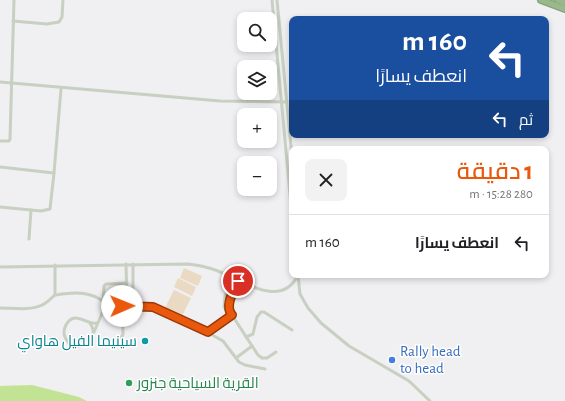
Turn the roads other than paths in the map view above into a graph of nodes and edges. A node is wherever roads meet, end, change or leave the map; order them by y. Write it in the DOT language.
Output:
graph roads {
  1 [pos="14,0"];
  2 [pos="63,0"];
  3 [pos="272,0"];
  4 [pos="277,0"];
  5 [pos="541,0"];
  6 [pos="558,0"];
  7 [pos="565,3"];
  8 [pos="565,9"];
  9 [pos="13,21"];
  10 [pos="0,82"];
  11 [pos="11,83"];
  12 [pos="61,89"];
  13 [pos="281,102"];
  14 [pos="287,102"];
  15 [pos="289,127"];
  16 [pos="285,140"];
  17 [pos="290,140"];
  18 [pos="0,141"];
  19 [pos="291,146"];
  20 [pos="0,167"];
  21 [pos="54,173"];
  22 [pos="289,183"];
  23 [pos="0,207"];
  24 [pos="31,210"];
  25 [pos="29,239"];
  26 [pos="126,264"];
  27 [pos="133,264"];
  28 [pos="55,265"];
  29 [pos="0,267"];
  30 [pos="233,277"];
  31 [pos="296,278"];
  32 [pos="298,278"];
  33 [pos="238,281"];
  34 [pos="127,283"];
  35 [pos="55,295"];
  36 [pos="102,301"];
  37 [pos="106,304"];
  38 [pos="122,306"];
  39 [pos="127,306"];
  40 [pos="133,306"];
  41 [pos="0,308"];
  42 [pos="229,312"];
  43 [pos="232,315"];
  44 [pos="89,322"];
  45 [pos="97,323"];
  46 [pos="292,330"];
  47 [pos="208,332"];
  48 [pos="93,334"];
  49 [pos="119,337"];
  50 [pos="246,337"];
  51 [pos="252,346"];
  52 [pos="276,352"];
  53 [pos="236,358"];
  54 [pos="265,369"];
  55 [pos="430,401"];
  1 -- 9 [label="street"];
  2 -- 9 [label="street"];
  3 -- 13 [label="street"];
  4 -- 14 [label="street"];
  5 -- 8 [label="highway"];
  6 -- 7 [label="highway"];
  9 -- 11 [label="street"];
  10 -- 11 [label="street"];
  11 -- 12 [label="street"];
  11 -- 18 [label="street"];
  12 -- 13 [label="street"];
  12 -- 21 [label="street"];
  13 -- 14 [label="street"];
  13 -- 16 [label="street"];
  14 -- 15 [label="street"];
  16 -- 17 [label="street"];
  16 -- 22 [label="street"];
  17 -- 19 [label="street"];
  20 -- 21 [label="street"];
  21 -- 24 [label="street"];
  23 -- 24 [label="street"];
  24 -- 25 [label="street"];
  26 -- 27 [label="street"];
  26 -- 28 [label="street"];
  26 -- 34 [label="street"];
  27 -- 30 [label="street"];
  27 -- 40 [label="street"];
  28 -- 29 [label="street"];
  28 -- 35 [label="street"];
  30 -- 33 [label="street"];
  30 -- 42 [label="street"];
  31 -- 33 [label="street"];
  32 -- 55 [label="street"];
  33 -- 42 [label="street"];
  34 -- 36 [label="street"];
  34 -- 39 [label="street"];
  35 -- 36 [label="street"];
  35 -- 41 [label="street"];
  36 -- 37 [label="street"];
  37 -- 38 [label="street"];
  37 -- 45 [label="street"];
  38 -- 39 [label="street"];
  38 -- 49 [label="street"];
  39 -- 40 [label="street"];
  40 -- 47 [label="street"];
  42 -- 43 [label="street"];
  43 -- 47 [label="street"];
  43 -- 50 [label="street"];
  44 -- 45 [label="street"];
  44 -- 48 [label="street"];
  44 -- 48 [label="street"];
  45 -- 48 [label="street"];
  46 -- 50 [label="street"];
  47 -- 53 [label="street"];
  50 -- 51 [label="street"];
  51 -- 52 [label="street"];
  51 -- 53 [label="street"];
  53 -- 54 [label="street"];
}
